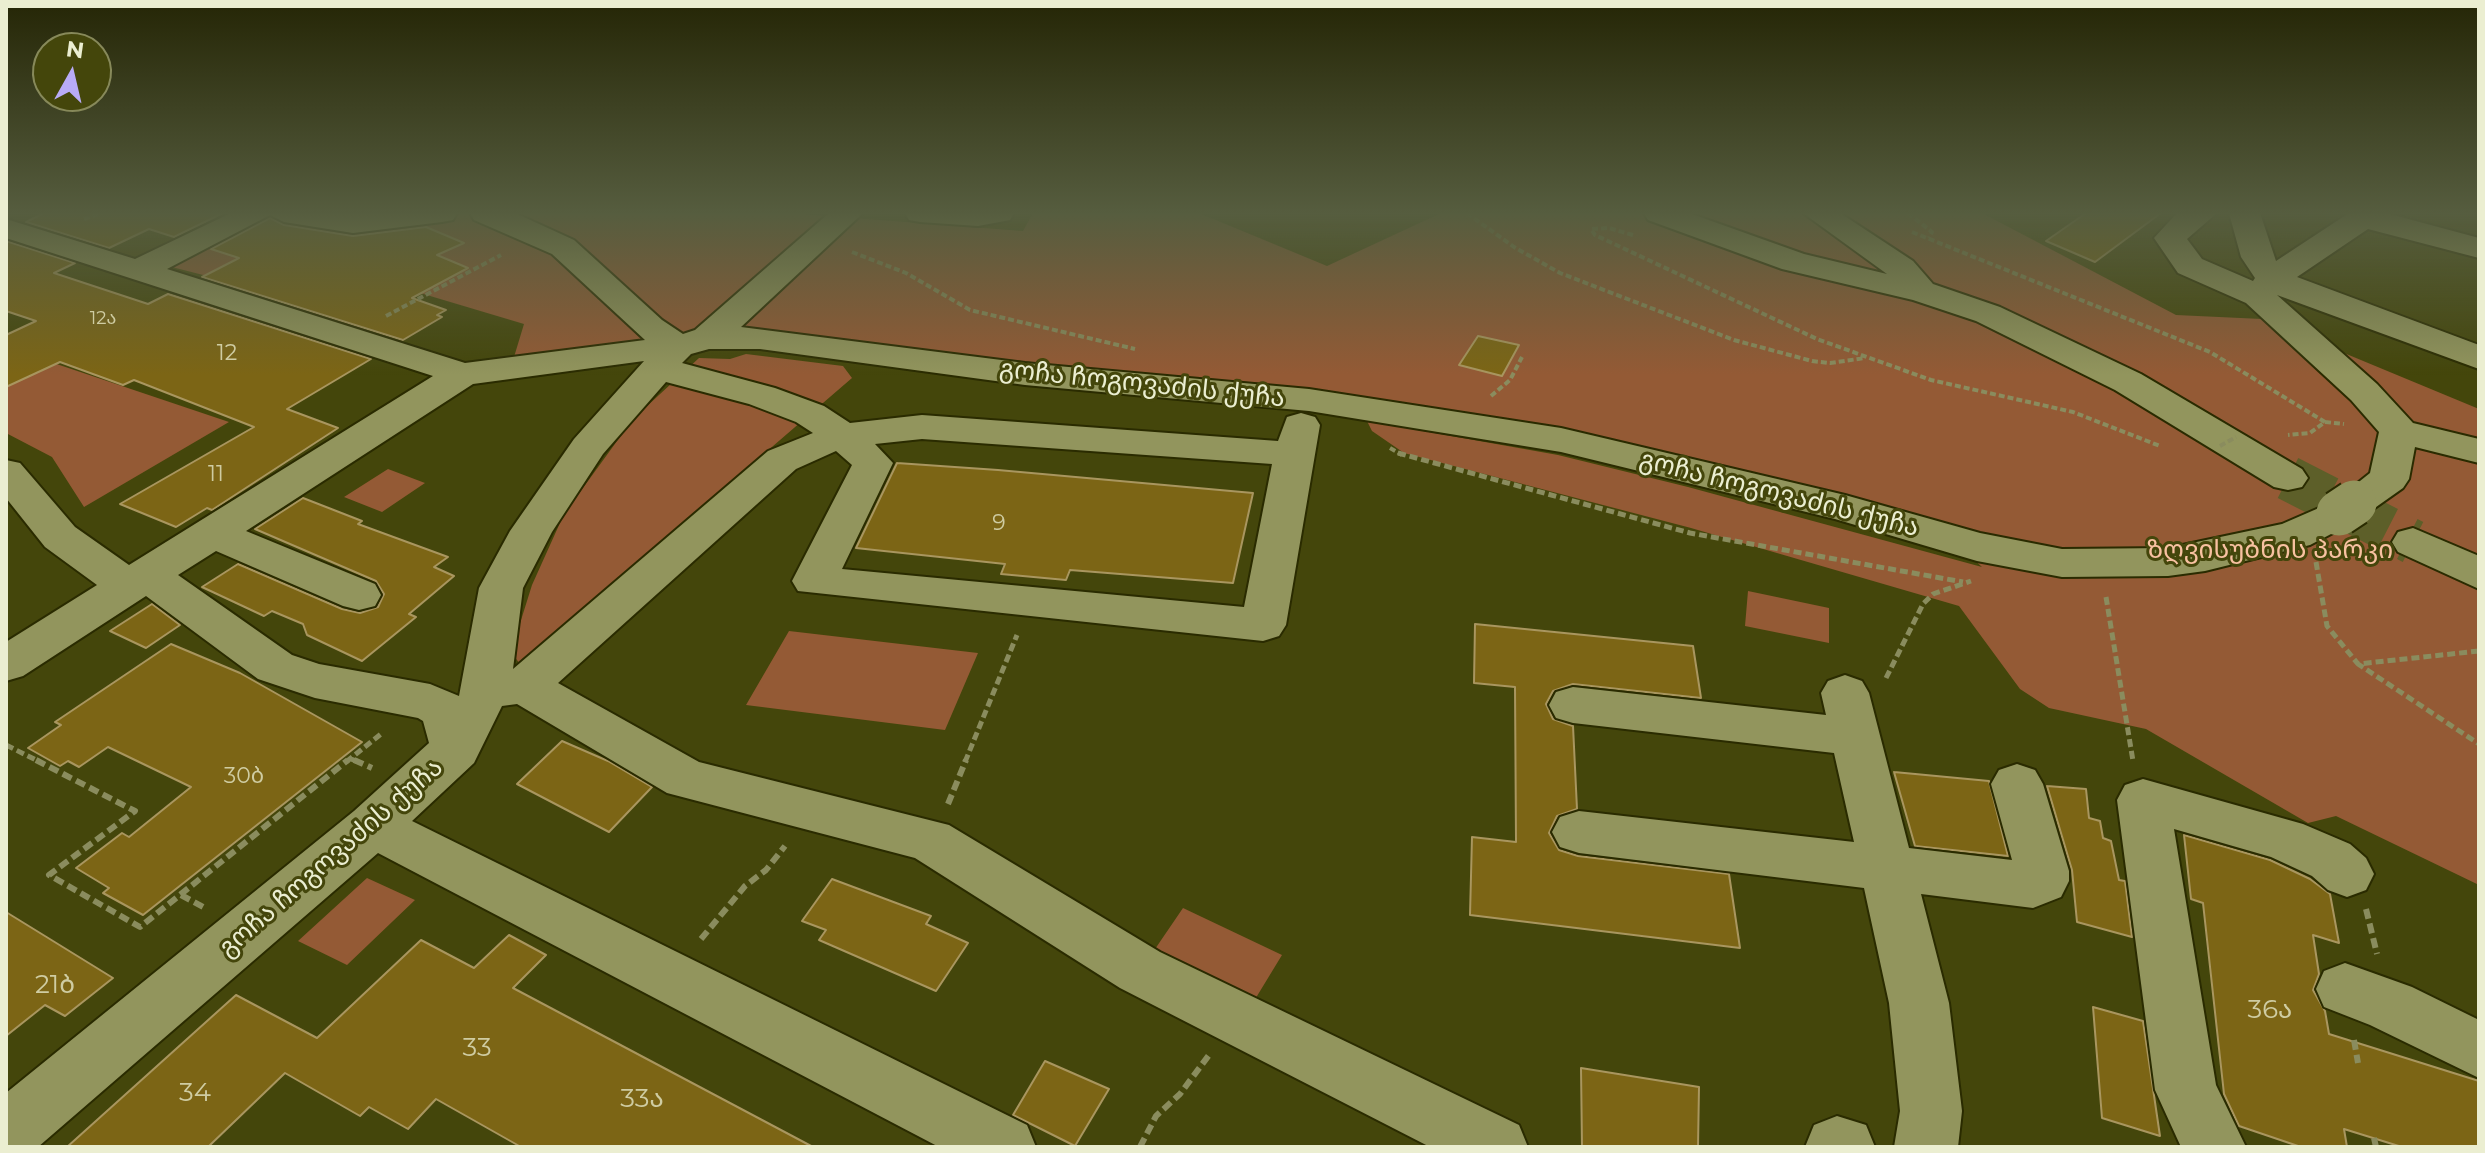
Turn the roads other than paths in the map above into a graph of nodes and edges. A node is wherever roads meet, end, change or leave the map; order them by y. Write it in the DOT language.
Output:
graph roads {
  1 [pos="128,267"];
  2 [pos="145,267"];
  3 [pos="585,267"];
  4 [pos="786,267"];
  5 [pos="1815,267"];
  6 [pos="1899,267"];
  7 [pos="2193,267"];
  8 [pos="2260,267"];
  9 [pos="2294,267"];
  10 [pos="138,270"];
  11 [pos="2265,287"];
  12 [pos="1923,292"];
  13 [pos="681,351"];
  14 [pos="2479,358"];
  15 [pos="463,374"];
  16 [pos="1309,400"];
  17 [pos="2399,431"];
  18 [pos="843,436"];
  19 [pos="2479,451"];
  20 [pos="1294,454"];
  21 [pos="6,472"];
  22 [pos="2288,478"];
  23 [pos="214,534"];
  24 [pos="2413,542"];
  25 [pos="2479,574"];
  26 [pos="138,581"];
  27 [pos="359,595"];
  28 [pos="6,664"];
  29 [pos="505,688"];
  30 [pos="1573,705"];
  31 [pos="456,749"];
  32 [pos="2017,784"];
  33 [pos="373,826"];
  34 [pos="1579,832"];
  35 [pos="1886,866"];
  36 [pos="2347,874"];
  37 [pos="2368,998"];
  38 [pos="2479,1050"];
  39 [pos="6,1133"];
  40 [pos="1004,1147"];
  41 [pos="1496,1147"];
  42 [pos="1926,1147"];
  43 [pos="2214,1147"];
  1 -- 10 [label="street"];
  2 -- 10 [label="street"];
  3 -- 13 [label="street"];
  4 -- 13 [label="street"];
  5 -- 12 [label="street"];
  6 -- 12 [label="street"];
  7 -- 11 [label="street"];
  8 -- 11 [label="street"];
  9 -- 11 [label="street"];
  10 -- 15 [label="street"];
  11 -- 14 [label="street"];
  11 -- 17 [label="street"];
  12 -- 22 [label="street"];
  13 -- 15 [label="street"];
  13 -- 16 [label="street, გოჩა ჩოგოვაძის ქუჩა"];
  13 -- 18 [label="street"];
  13 -- 29 [label="street, გოჩა ჩოგოვაძის ქუჩა"];
  15 -- 23 [label="street"];
  16 -- 17 [label="street, გოჩა ჩოგოვაძის ქუჩა"];
  16 -- 20 [label="street"];
  17 -- 19 [label="street"];
  18 -- 20 [label="street"];
  18 -- 20 [label="street"];
  18 -- 29 [label="street"];
  21 -- 26 [label="street"];
  23 -- 26 [label="street"];
  23 -- 27 [label="street"];
  24 -- 25 [label="street"];
  26 -- 28 [label="street"];
  26 -- 31 [label="street"];
  29 -- 31 [label="street, გოჩა ჩოგოვაძის ქუჩა"];
  29 -- 41 [label="street"];
  30 -- 35 [label="street"];
  31 -- 33 [label="street, გოჩა ჩოგოვაძის ქუჩა"];
  32 -- 35 [label="street"];
  33 -- 39 [label="street, გოჩა ჩოგოვაძის ქუჩა"];
  33 -- 40 [label="street"];
  34 -- 35 [label="street"];
  35 -- 42 [label="street"];
  36 -- 43 [label="street"];
  37 -- 38 [label="street"];
}
